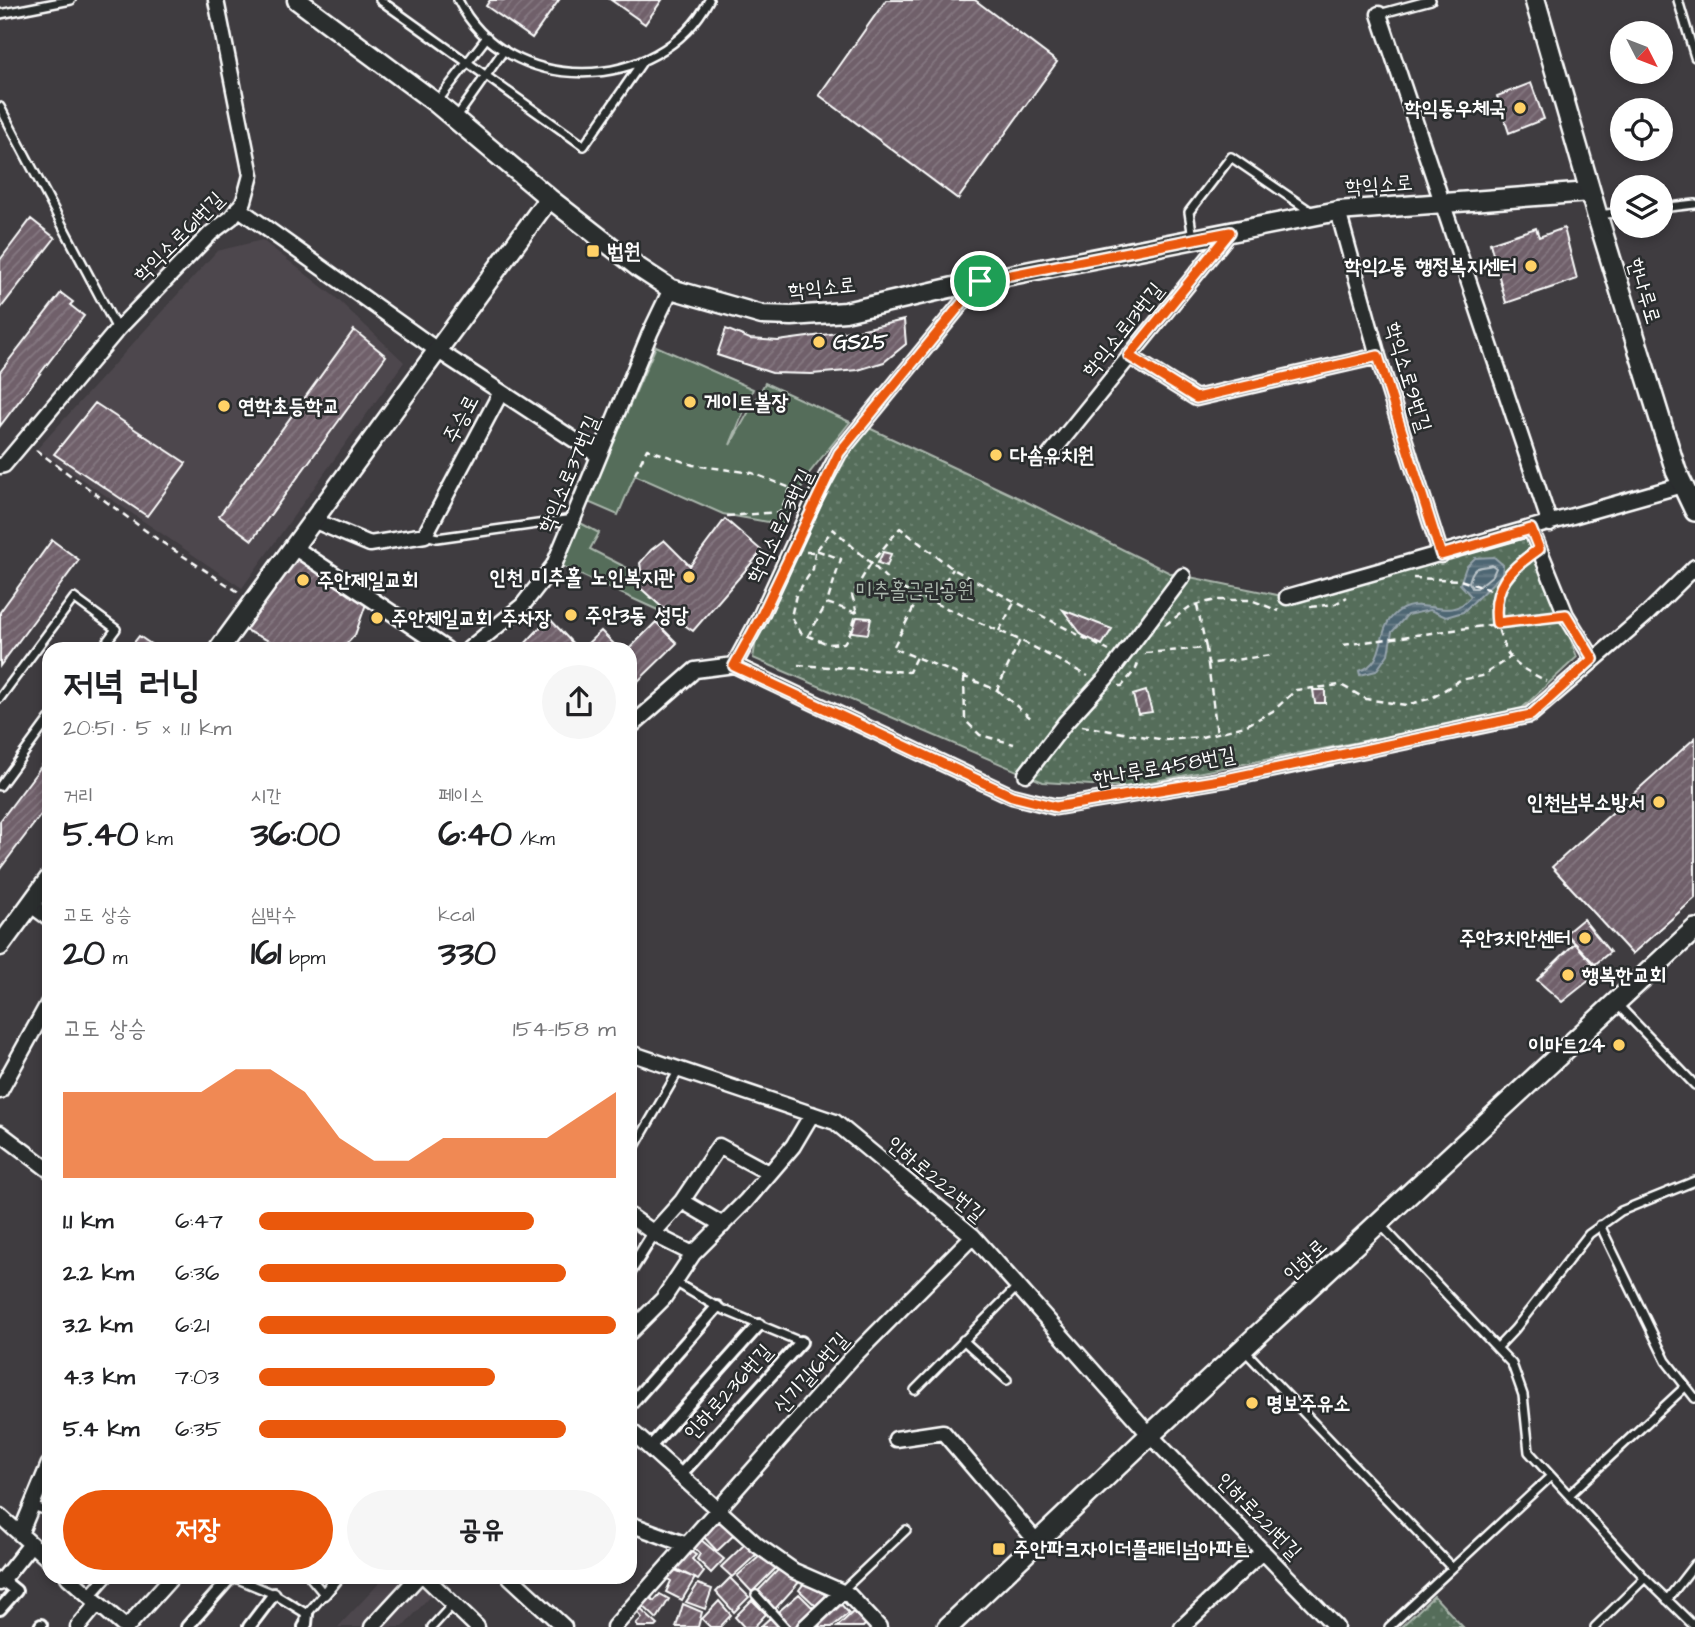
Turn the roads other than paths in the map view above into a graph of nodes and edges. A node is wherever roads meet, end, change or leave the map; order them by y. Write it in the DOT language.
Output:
graph roads {
  1 [pos="71,0"];
  2 [pos="215,0"];
  3 [pos="297,0"];
  4 [pos="380,0"];
  5 [pos="457,0"];
  6 [pos="709,0"];
  7 [pos="1429,0"];
  8 [pos="1535,0"];
  9 [pos="1678,0"];
  10 [pos="0,14"];
  11 [pos="1379,14"];
  12 [pos="487,37"];
  13 [pos="504,50"];
  14 [pos="1695,57"];
  15 [pos="642,62"];
  16 [pos="467,63"];
  17 [pos="486,76"];
  18 [pos="436,103"];
  19 [pos="0,108"];
  20 [pos="455,118"];
  21 [pos="1590,192"];
  22 [pos="549,198"];
  23 [pos="1444,204"];
  24 [pos="1695,204"];
  25 [pos="1673,207"];
  26 [pos="239,208"];
  27 [pos="1338,211"];
  28 [pos="1610,213"];
  29 [pos="1317,215"];
  30 [pos="1597,215"];
  31 [pos="1230,232"];
  32 [pos="1193,239"];
  33 [pos="980,281"];
  34 [pos="671,289"];
  35 [pos="118,329"];
  36 [pos="437,350"];
  37 [pos="1129,356"];
  38 [pos="1378,356"];
  39 [pos="501,392"];
  40 [pos="599,456"];
  41 [pos="1049,456"];
  42 [pos="0,466"];
  43 [pos="1682,485"];
  44 [pos="1695,511"];
  45 [pos="573,519"];
  46 [pos="315,520"];
  47 [pos="1549,524"];
  48 [pos="1531,529"];
  49 [pos="425,535"];
  50 [pos="295,548"];
  51 [pos="1441,555"];
  52 [pos="1695,567"];
  53 [pos="1183,576"];
  54 [pos="1287,597"];
  55 [pos="106,642"];
  56 [pos="224,642"];
  57 [pos="436,642"];
  58 [pos="478,642"];
  59 [pos="1593,659"];
  60 [pos="734,666"];
  61 [pos="0,698"];
  62 [pos="637,721"];
  63 [pos="42,729"];
  64 [pos="1026,774"];
  65 [pos="0,786"];
  66 [pos="42,889"];
  67 [pos="31,905"];
  68 [pos="42,913"];
  69 [pos="1695,929"];
  70 [pos="0,946"];
  71 [pos="1616,1003"];
  72 [pos="42,1026"];
  73 [pos="637,1055"];
  74 [pos="679,1069"];
  75 [pos="1695,1085"];
  76 [pos="0,1091"];
  77 [pos="812,1114"];
  78 [pos="0,1133"];
  79 [pos="637,1143"];
  80 [pos="42,1161"];
  81 [pos="769,1173"];
  82 [pos="1695,1181"];
  83 [pos="681,1201"];
  84 [pos="637,1220"];
  85 [pos="1378,1223"];
  86 [pos="723,1225"];
  87 [pos="1600,1225"];
  88 [pos="655,1231"];
  89 [pos="973,1236"];
  90 [pos="693,1254"];
  91 [pos="637,1260"];
  92 [pos="675,1282"];
  93 [pos="1018,1286"];
  94 [pos="717,1307"];
  95 [pos="637,1325"];
  96 [pos="759,1325"];
  97 [pos="963,1340"];
  98 [pos="801,1342"];
  99 [pos="1497,1348"];
  100 [pos="1243,1349"];
  101 [pos="1007,1380"];
  102 [pos="1685,1387"];
  103 [pos="915,1390"];
  104 [pos="637,1397"];
  105 [pos="1695,1398"];
  106 [pos="1150,1435"];
  107 [pos="637,1436"];
  108 [pos="896,1439"];
  109 [pos="650,1447"];
  110 [pos="681,1474"];
  111 [pos="1551,1476"];
  112 [pos="42,1482"];
  113 [pos="1569,1495"];
  114 [pos="33,1506"];
  115 [pos="42,1509"];
  116 [pos="719,1509"];
  117 [pos="0,1516"];
  118 [pos="637,1527"];
  119 [pos="906,1530"];
  120 [pos="25,1539"];
  121 [pos="1037,1542"];
  122 [pos="687,1545"];
  123 [pos="1263,1551"];
  124 [pos="42,1554"];
  125 [pos="1695,1564"];
  126 [pos="1452,1568"];
  127 [pos="1645,1578"];
  128 [pos="1,1580"];
  129 [pos="76,1584"];
  130 [pos="102,1584"];
  131 [pos="166,1584"];
  132 [pos="226,1584"];
  133 [pos="249,1584"];
  134 [pos="316,1584"];
  135 [pos="332,1584"];
  136 [pos="412,1584"];
  137 [pos="432,1584"];
  138 [pos="518,1584"];
  139 [pos="842,1592"];
  140 [pos="274,1594"];
  141 [pos="324,1594"];
  142 [pos="755,1595"];
  143 [pos="94,1599"];
  144 [pos="1667,1600"];
  145 [pos="452,1605"];
  146 [pos="0,1609"];
  147 [pos="307,1614"];
  148 [pos="78,1627"];
  149 [pos="126,1627"];
  150 [pos="187,1627"];
  151 [pos="249,1627"];
  152 [pos="304,1627"];
  153 [pos="372,1627"];
  154 [pos="432,1627"];
  155 [pos="477,1627"];
  156 [pos="564,1627"];
  157 [pos="614,1627"];
  158 [pos="785,1627"];
  159 [pos="805,1627"];
  160 [pos="879,1627"];
  161 [pos="948,1627"];
  162 [pos="1182,1627"];
  163 [pos="1336,1627"];
  164 [pos="1389,1627"];
  165 [pos="1595,1627"];
  166 [pos="1695,1627"];
  1 -- 10 [label="lane"];
  2 -- 26 [label="street, 학익소로61번길"];
  3 -- 18 [label="street, 학익소로"];
  4 -- 16 [label="lane"];
  5 -- 12 [label="lane"];
  6 -- 15 [label="lane"];
  7 -- 11 [label="lane"];
  8 -- 21 [label="main road, 한나루로"];
  9 -- 14 [label="lane"];
  11 -- 23 [label="street, 학익소로"];
  12 -- 13 [label="lane"];
  12 -- 16 [label="lane"];
  13 -- 15 [label="lane"];
  13 -- 17 [label="lane"];
  15 -- 17 [label="lane"];
  16 -- 17 [label="lane"];
  16 -- 18 [label="lane"];
  17 -- 20 [label="lane"];
  18 -- 20 [label="street, 학익소로"];
  19 -- 35 [label="lane"];
  20 -- 22 [label="street, 학익소로"];
  21 -- 23 [label="street, 학익소로"];
  21 -- 30 [label="main road, 한나루로"];
  22 -- 34 [label="street, 학익소로"];
  22 -- 36 [label="street"];
  23 -- 27 [label="street, 학익소로"];
  23 -- 47 [label="street"];
  24 -- 25 [label="lane"];
  26 -- 35 [label="street, 학익소로61번길"];
  26 -- 36 [label="street, 주승로"];
  27 -- 29 [label="street, 학익소로"];
  27 -- 38 [label="street, 학익소로9번길"];
  28 -- 30 [label="lane"];
  29 -- 31 [label="street, 학익소로"];
  29 -- 32 [label="lane"];
  30 -- 43 [label="main road, 한나루로"];
  31 -- 32 [label="street, 학익소로"];
  31 -- 37 [label="street, 학익소로13번길"];
  32 -- 33 [label="street, 학익소로"];
  33 -- 34 [label="street, 학익소로"];
  33 -- 60 [label="street, 학익소로23번길"];
  34 -- 40 [label="street, 학익소로37번길"];
  35 -- 42 [label="street, 학익소로61번길"];
  36 -- 39 [label="street, 주승로"];
  36 -- 46 [label="street"];
  37 -- 38 [label="street"];
  37 -- 41 [label="street, 학익소로13번길"];
  38 -- 51 [label="street, 학익소로9번길"];
  39 -- 40 [label="street"];
  39 -- 49 [label="street, 주승로"];
  40 -- 45 [label="street, 학익소로37번길"];
  43 -- 44 [label="main road, 한나루로"];
  43 -- 47 [label="street"];
  45 -- 49 [label="lane"];
  45 -- 58 [label="street, 학익소로37번길"];
  46 -- 49 [label="street"];
  46 -- 50 [label="street"];
  47 -- 48 [label="street"];
  48 -- 51 [label="street"];
  48 -- 59 [label="street"];
  50 -- 56 [label="street"];
  50 -- 57 [label="street"];
  51 -- 54 [label="street"];
  52 -- 59 [label="street, 한나루로458번길"];
  53 -- 64 [label="street"];
  55 -- 61 [label="lane"];
  59 -- 60 [label="street, 한나루로458번길"];
  60 -- 62 [label="street"];
  63 -- 65 [label="lane"];
  66 -- 67 [label="street"];
  67 -- 68 [label="street"];
  67 -- 70 [label="street"];
  69 -- 71 [label="main road, 인하로"];
  71 -- 75 [label="lane"];
  71 -- 85 [label="main road, 인하로"];
  72 -- 76 [label="street"];
  73 -- 74 [label="street, 인하로222번길"];
  74 -- 77 [label="street, 인하로222번길"];
  74 -- 79 [label="lane"];
  77 -- 81 [label="street"];
  77 -- 89 [label="street, 인하로222번길"];
  78 -- 80 [label="street"];
  81 -- 83 [label="street"];
  81 -- 86 [label="street"];
  82 -- 87 [label="lane"];
  83 -- 86 [label="street"];
  83 -- 88 [label="street"];
  84 -- 88 [label="street"];
  85 -- 99 [label="lane"];
  85 -- 100 [label="main road, 인하로"];
  86 -- 90 [label="street"];
  87 -- 99 [label="lane"];
  87 -- 102 [label="lane"];
  88 -- 90 [label="street"];
  88 -- 91 [label="street"];
  89 -- 93 [label="street, 인하로222번길"];
  89 -- 116 [label="street, 신기길16번길"];
  90 -- 92 [label="street"];
  92 -- 94 [label="lane, 인하로236번길"];
  92 -- 95 [label="street"];
  93 -- 97 [label="lane"];
  93 -- 106 [label="street, 인하로222번길"];
  94 -- 96 [label="lane, 인하로236번길"];
  94 -- 104 [label="street"];
  96 -- 98 [label="lane, 인하로236번길"];
  96 -- 109 [label="street"];
  97 -- 101 [label="lane"];
  97 -- 103 [label="lane"];
  98 -- 110 [label="street, 인하로236번길"];
  99 -- 111 [label="lane"];
  100 -- 106 [label="main road, 인하로"];
  100 -- 126 [label="lane"];
  102 -- 105 [label="lane"];
  102 -- 113 [label="lane"];
  106 -- 121 [label="main road, 인하로"];
  106 -- 123 [label="street, 인하로221번길"];
  107 -- 109 [label="street"];
  108 -- 121 [label="street"];
  109 -- 110 [label="street"];
  110 -- 116 [label="street"];
  111 -- 113 [label="lane"];
  111 -- 126 [label="lane"];
  112 -- 114 [label="street"];
  113 -- 127 [label="lane"];
  114 -- 115 [label="lane"];
  114 -- 120 [label="street"];
  116 -- 122 [label="street, 신기길16번길"];
  116 -- 139 [label="street"];
  117 -- 120 [label="street"];
  118 -- 122 [label="street"];
  119 -- 139 [label="lane"];
  120 -- 124 [label="street"];
  120 -- 128 [label="street"];
  121 -- 161 [label="main road, 인하로"];
  122 -- 157 [label="street, 신기길16번길"];
  123 -- 162 [label="street"];
  123 -- 163 [label="street, 인하로221번길"];
  125 -- 144 [label="lane"];
  126 -- 164 [label="lane"];
  127 -- 144 [label="lane"];
  127 -- 165 [label="lane"];
  128 -- 146 [label="street"];
  129 -- 143 [label="street"];
  130 -- 143 [label="street"];
  131 -- 149 [label="street"];
  132 -- 150 [label="street"];
  133 -- 140 [label="lane"];
  134 -- 141 [label="lane"];
  135 -- 141 [label="street"];
  136 -- 153 [label="street"];
  137 -- 145 [label="street"];
  138 -- 156 [label="street"];
  139 -- 159 [label="street"];
  139 -- 160 [label="street"];
  140 -- 147 [label="lane"];
  140 -- 151 [label="street"];
  141 -- 147 [label="lane"];
  142 -- 158 [label="lane"];
  143 -- 148 [label="street"];
  143 -- 149 [label="street"];
  144 -- 166 [label="lane"];
  145 -- 154 [label="lane"];
  145 -- 155 [label="street"];
  147 -- 152 [label="street"];
}
